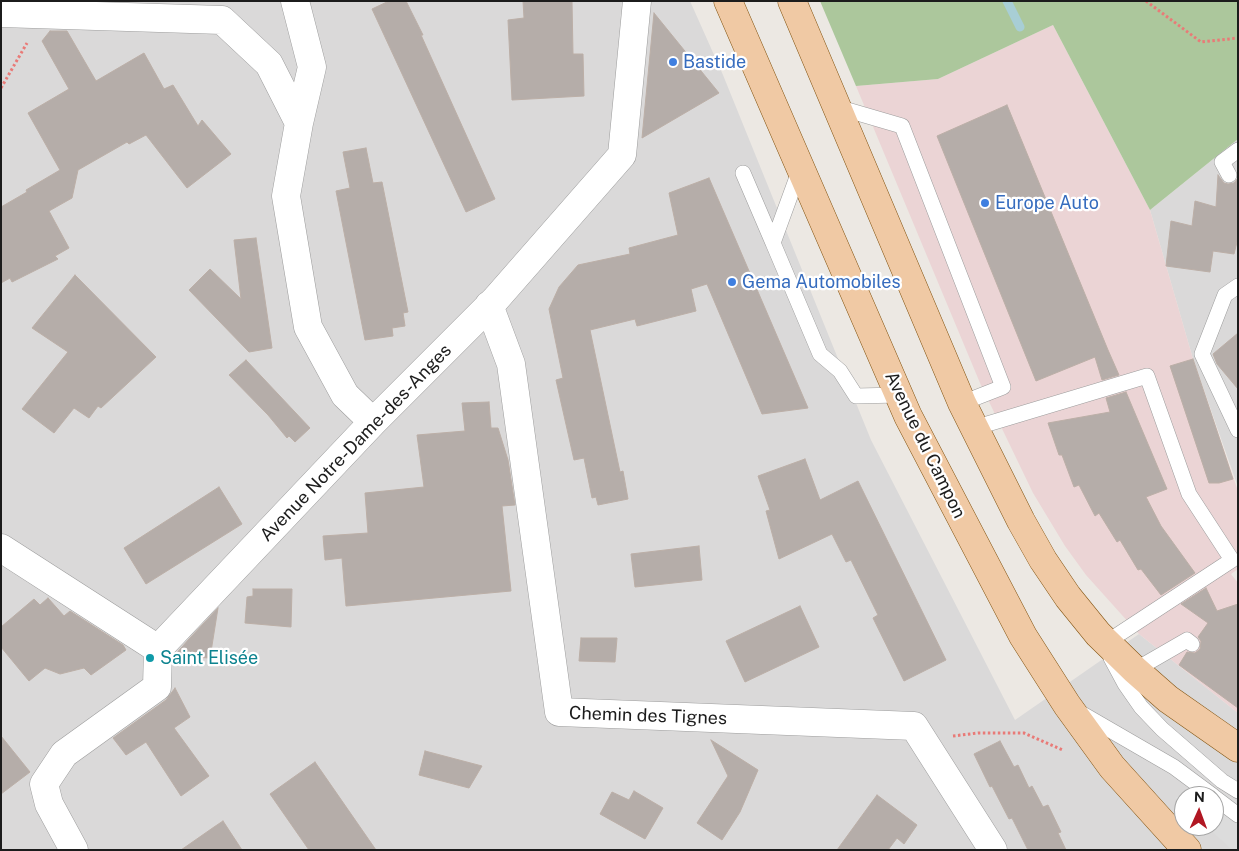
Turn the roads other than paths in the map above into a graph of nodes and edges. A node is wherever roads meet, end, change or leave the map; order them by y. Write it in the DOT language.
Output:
graph roads {
  1 [pos="295,1"];
  2 [pos="637,1"];
  3 [pos="728,1"];
  4 [pos="792,1"];
  5 [pos="1,13"];
  6 [pos="837,107"];
  7 [pos="299,124"];
  8 [pos="1238,150"];
  9 [pos="800,168"];
  10 [pos="743,173"];
  11 [pos="1228,175"];
  12 [pos="773,242"];
  13 [pos="1238,286"];
  14 [pos="490,306"];
  15 [pos="899,395"];
  16 [pos="962,403"];
  17 [pos="373,422"];
  18 [pos="974,428"];
  19 [pos="1238,430"];
  20 [pos="1,548"];
  21 [pos="1103,638"];
  22 [pos="1192,644"];
  23 [pos="158,649"];
  24 [pos="1135,670"];
  25 [pos="1067,706"];
  26 [pos="1238,748"];
  27 [pos="1198,786"];
  28 [pos="1238,791"];
  29 [pos="1224,805"];
  30 [pos="1238,815"];
  31 [pos="74,850"];
  32 [pos="993,850"];
  33 [pos="1187,850"];
  1 -- 7 [label="street"];
  2 -- 14 [label="street, Avenue Notre-Dame-des-Anges"];
  3 -- 9 [label="main road, Avenue du Campon"];
  4 -- 6 [label="main road"];
  5 -- 7 [label="street"];
  6 -- 16 [label="main road"];
  6 -- 16 [label="lane"];
  7 -- 17 [label="street"];
  8 -- 11 [label="lane"];
  9 -- 12 [label="lane"];
  9 -- 15 [label="main road, Avenue du Campon"];
  10 -- 12 [label="lane"];
  12 -- 15 [label="lane"];
  13 -- 19 [label="lane"];
  14 -- 17 [label="street, Avenue Notre-Dame-des-Anges"];
  14 -- 32 [label="street, Chemin des Tignes"];
  15 -- 25 [label="main road, Avenue du Campon"];
  16 -- 18 [label="main road"];
  17 -- 23 [label="street, Avenue Notre-Dame-des-Anges"];
  18 -- 21 [label="main road"];
  18 -- 21 [label="lane"];
  20 -- 23 [label="street"];
  21 -- 24 [label="main road"];
  21 -- 28 [label="lane"];
  22 -- 24 [label="lane"];
  23 -- 31 [label="street"];
  24 -- 26 [label="main road"];
  25 -- 27 [label="lane"];
  25 -- 33 [label="main road, Avenue du Campon"];
  29 -- 30 [label="lane"];
}
